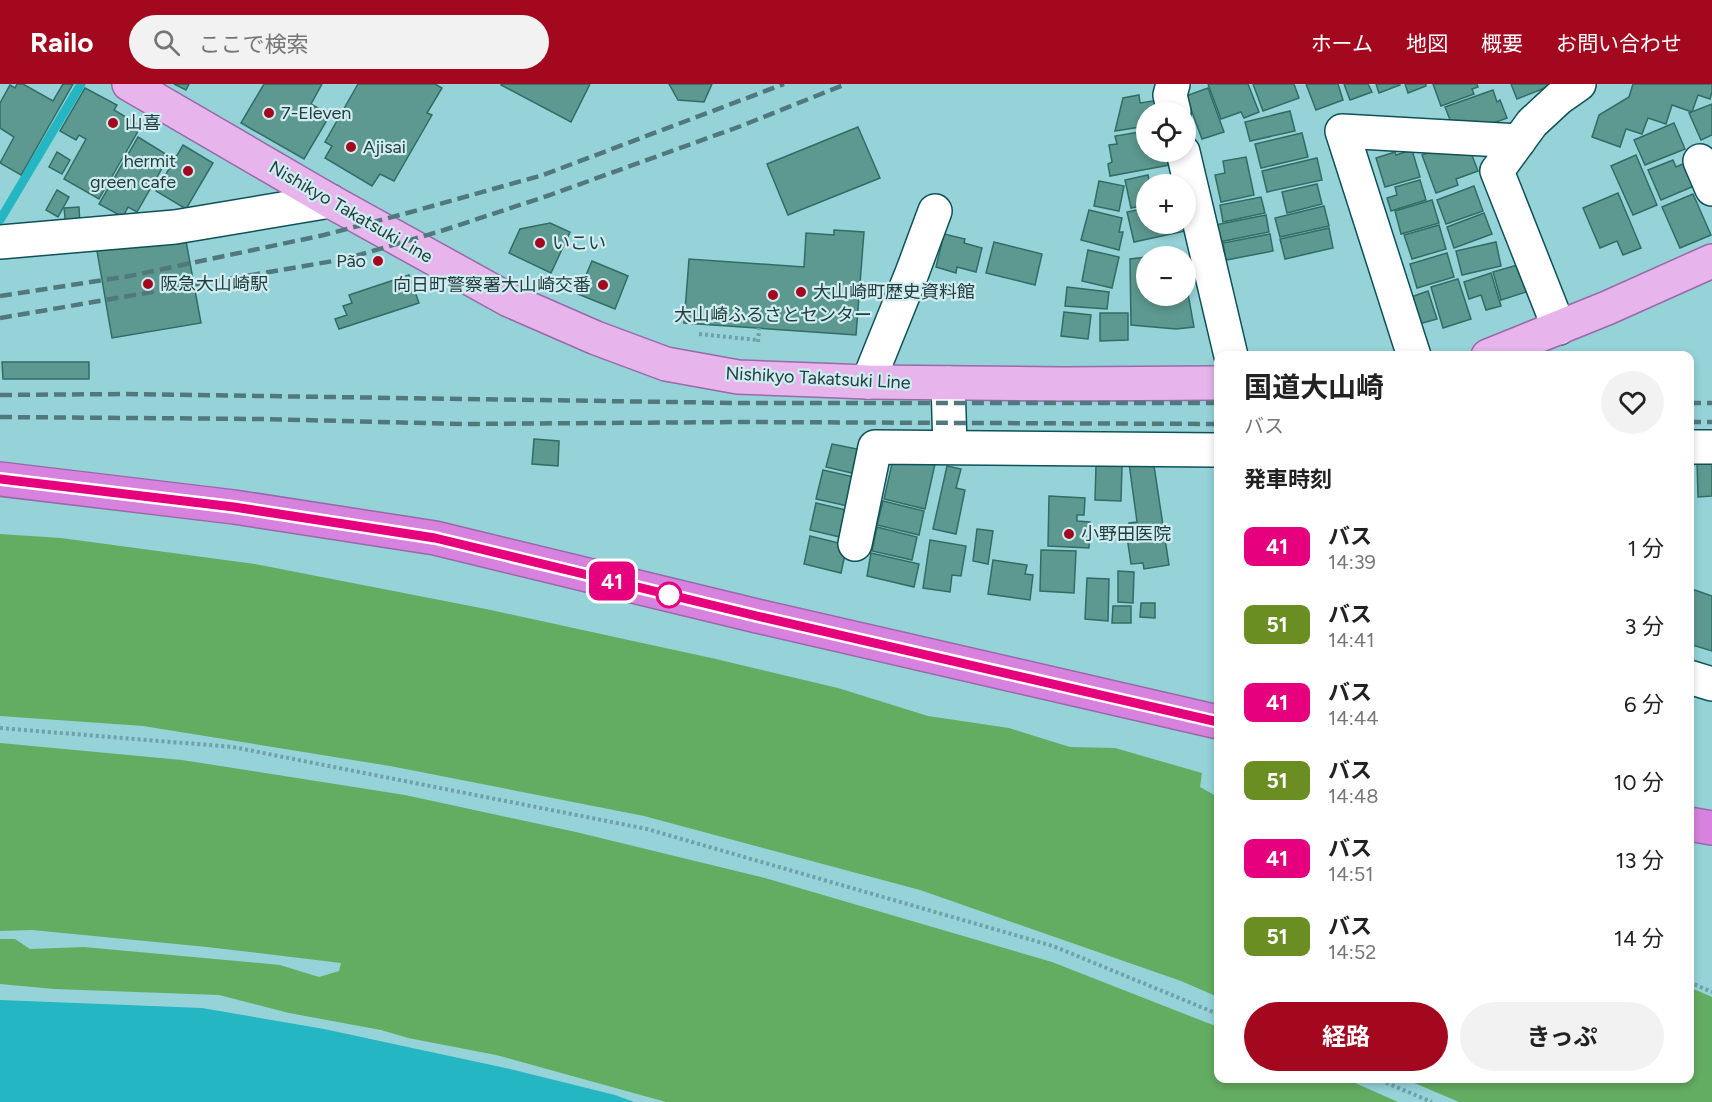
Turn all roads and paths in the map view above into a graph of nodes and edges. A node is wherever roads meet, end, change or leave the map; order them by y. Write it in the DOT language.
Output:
graph roads {
  1 [pos="129,84"];
  2 [pos="1173,84"];
  3 [pos="1579,84"];
  4 [pos="1172,102"];
  5 [pos="1519,141"];
  6 [pos="1185,162"];
  7 [pos="330,201"];
  8 [pos="934,211"];
  9 [pos="0,242"];
  10 [pos="1710,268"];
  11 [pos="759,328"];
  12 [pos="1559,328"];
  13 [pos="696,333"];
  14 [pos="1229,351"];
  15 [pos="1412,351"];
  16 [pos="1501,351"];
  17 [pos="868,382"];
  18 [pos="948,382"];
  19 [pos="1214,383"];
  20 [pos="951,447"];
  21 [pos="1694,447"];
  22 [pos="1712,447"];
  23 [pos="1214,450"];
  24 [pos="0,479"];
  25 [pos="855,544"];
  26 [pos="1694,679"];
  27 [pos="1712,684"];
  28 [pos="1214,721"];
  29 [pos="0,728"];
  30 [pos="1694,825"];
  31 [pos="1712,828"];
  32 [pos="1694,984"];
  33 [pos="1712,992"];
  34 [pos="1214,1012"];
  35 [pos="1387,1083"];
  36 [pos="1432,1102"];
  1 -- 7 [label="main road, Nishikyo Takatsuki Line"];
  2 -- 4 [label="street"];
  3 -- 5 [label="street"];
  5 -- 12 [label="street"];
  5 -- 15 [label="street"];
  6 -- 14 [label="street"];
  7 -- 9 [label="street"];
  7 -- 17 [label="main road, Nishikyo Takatsuki Line"];
  8 -- 17 [label="street"];
  10 -- 12 [label="main road"];
  11 -- 13 [label="path"];
  12 -- 16 [label="main road"];
  17 -- 18 [label="main road, Nishikyo Takatsuki Line"];
  18 -- 19 [label="main road, Nishikyo Takatsuki Line"];
  18 -- 20 [label="street"];
  20 -- 23 [label="street"];
  20 -- 25 [label="street"];
  21 -- 22 [label="street"];
  24 -- 28 [label="highway"];
  26 -- 27 [label="street"];
  29 -- 34 [label="path"];
  30 -- 31 [label="highway"];
  32 -- 33 [label="path"];
  35 -- 36 [label="path"];
}
